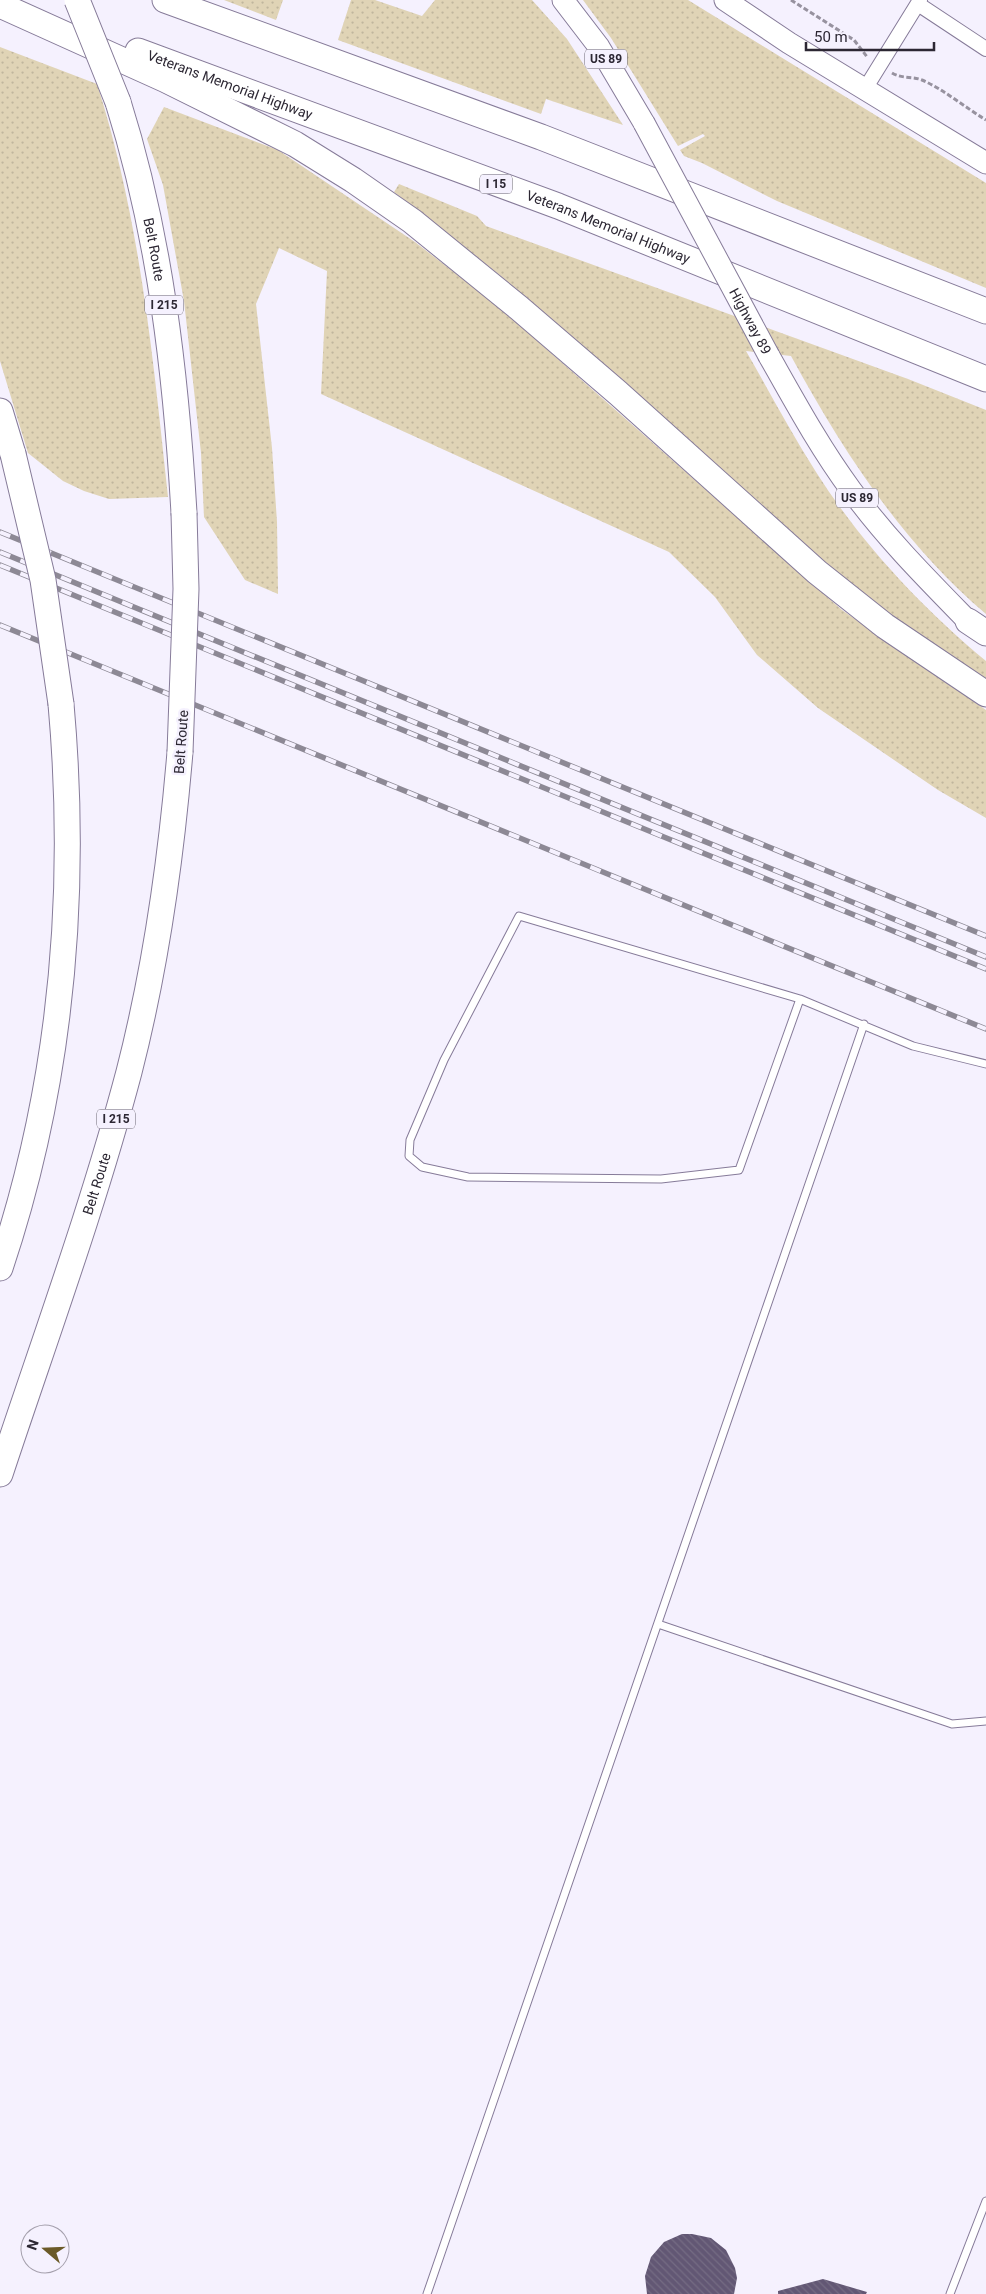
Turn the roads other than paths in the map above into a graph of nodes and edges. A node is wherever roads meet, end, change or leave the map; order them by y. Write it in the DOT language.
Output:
graph roads {
  1 [pos="2,0"];
  2 [pos="77,0"];
  3 [pos="165,0"];
  4 [pos="563,0"];
  5 [pos="724,0"];
  6 [pos="919,2"];
  7 [pos="0,5"];
  8 [pos="986,49"];
  9 [pos="865,90"];
  10 [pos="986,163"];
  11 [pos="986,311"];
  12 [pos="986,379"];
  13 [pos="0,412"];
  14 [pos="977,627"];
  15 [pos="986,694"];
  16 [pos="800,999"];
  17 [pos="864,1024"];
  18 [pos="986,1064"];
  19 [pos="0,1268"];
  20 [pos="0,1474"];
  21 [pos="658,1624"];
  22 [pos="986,1721"];
  23 [pos="986,2201"];
  24 [pos="427,2294"];
  25 [pos="950,2294"];
  1 -- 12 [label="highway, Veterans Memorial Highway / I 15"];
  2 -- 20 [label="highway, Belt Route / I 215, bridge"];
  3 -- 11 [label="highway"];
  4 -- 14 [label="main road, Highway 89 / US 89, bridge"];
  5 -- 9 [label="main road"];
  6 -- 8 [label="street"];
  6 -- 9 [label="street"];
  7 -- 15 [label="highway"];
  9 -- 10 [label="main road"];
  13 -- 19 [label="highway, bridge"];
  16 -- 16 [label="lane"];
  16 -- 17 [label="lane"];
  17 -- 18 [label="lane"];
  17 -- 21 [label="lane"];
  21 -- 22 [label="lane"];
  21 -- 24 [label="lane"];
  23 -- 25 [label="lane"];
}
